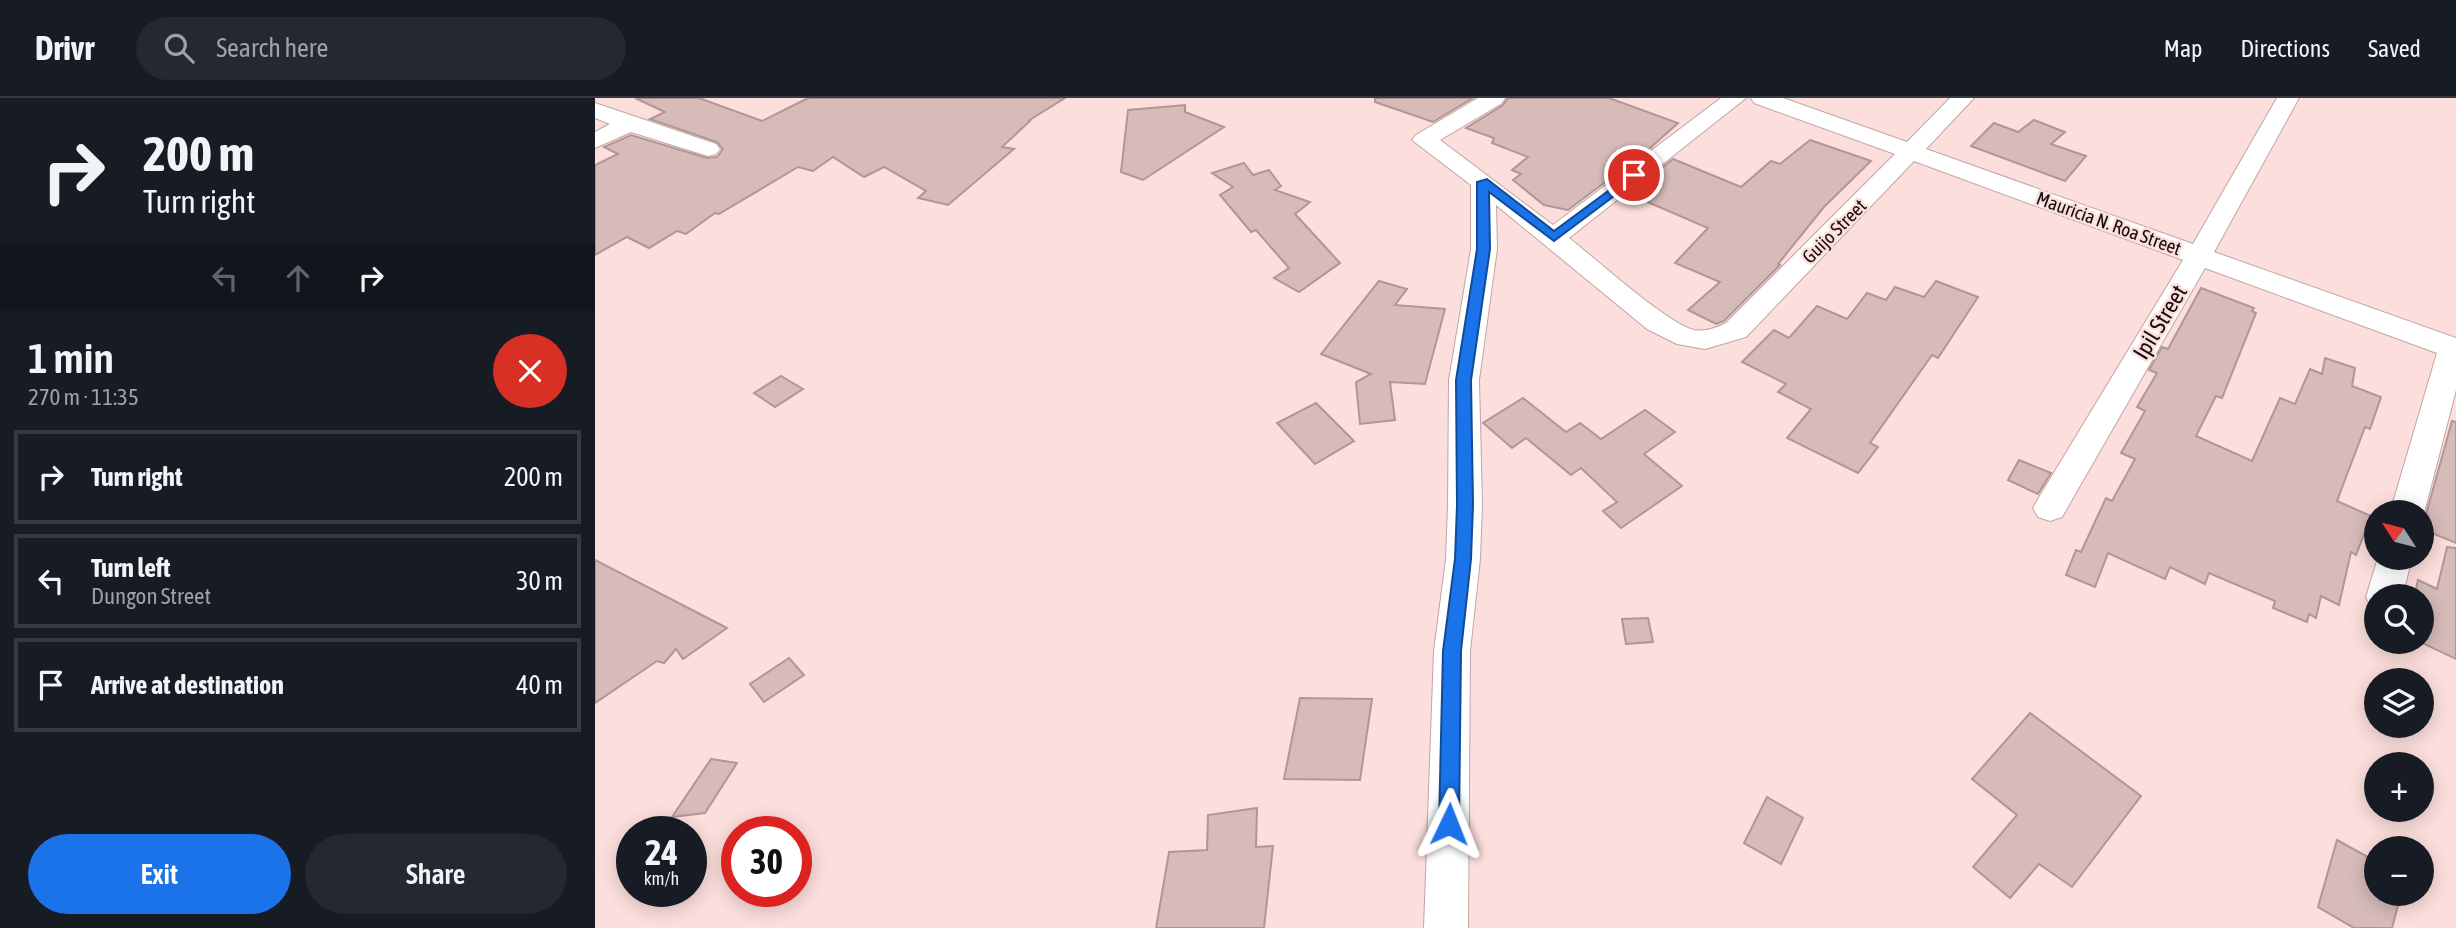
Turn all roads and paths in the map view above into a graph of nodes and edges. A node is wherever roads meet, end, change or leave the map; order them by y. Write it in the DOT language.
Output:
graph roads {
  1 [pos="1494,98"];
  2 [pos="1735,98"];
  3 [pos="1762,98"];
  4 [pos="1963,98"];
  5 [pos="2288,98"];
  6 [pos="595,110"];
  7 [pos="629,124"];
  8 [pos="595,141"];
  9 [pos="708,149"];
  10 [pos="1912,152"];
  11 [pos="1483,182"];
  12 [pos="1554,237"];
  13 [pos="2199,256"];
  14 [pos="2454,348"];
  15 [pos="2411,500"];
  16 [pos="2050,508"];
  17 [pos="1446,928"];
  1 -- 11 [label="street"];
  2 -- 12 [label="street"];
  3 -- 10 [label="street, Mauricia N. Roa Street"];
  4 -- 10 [label="street, Guijo Street"];
  5 -- 13 [label="street, Ipil Street"];
  6 -- 7 [label="street"];
  7 -- 8 [label="street"];
  7 -- 9 [label="street"];
  10 -- 12 [label="street, Guijo Street"];
  10 -- 13 [label="street, Mauricia N. Roa Street"];
  11 -- 12 [label="street"];
  11 -- 17 [label="street"];
  13 -- 14 [label="street, Mauricia N. Roa Street"];
  13 -- 16 [label="street, Ipil Street"];
  14 -- 15 [label="street"];
}
